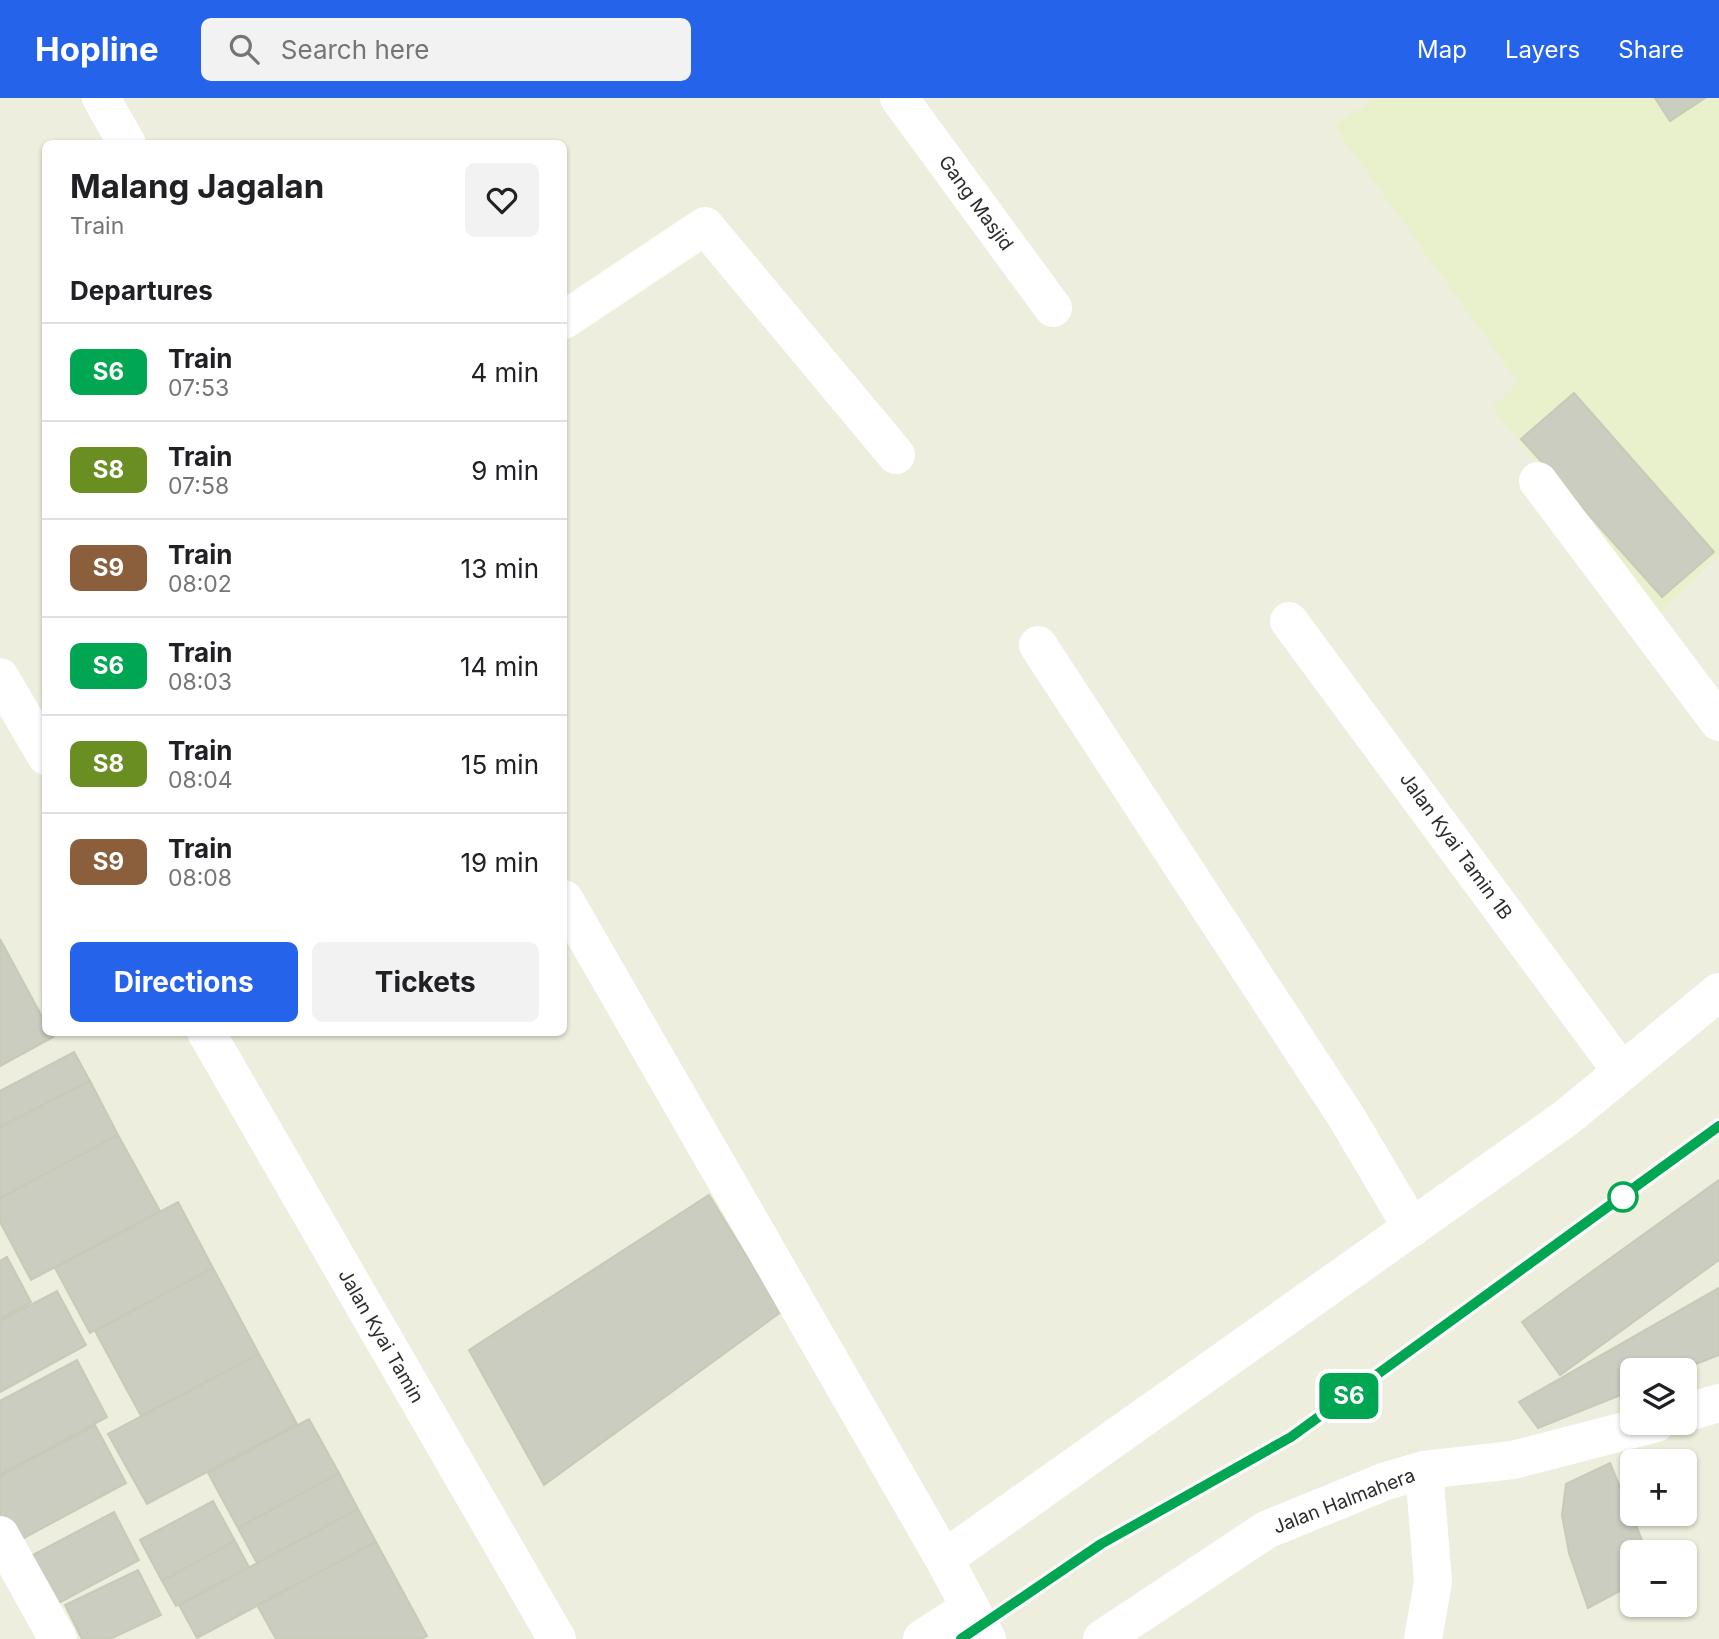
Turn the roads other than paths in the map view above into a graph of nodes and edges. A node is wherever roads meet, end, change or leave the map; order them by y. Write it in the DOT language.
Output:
graph roads {
  1 [pos="101,98"];
  2 [pos="899,98"];
  3 [pos="125,140"];
  4 [pos="1053,308"];
  5 [pos="567,318"];
  6 [pos="896,455"];
  7 [pos="1538,481"];
  8 [pos="1289,621"];
  9 [pos="1038,645"];
  10 [pos="0,677"];
  11 [pos="1719,722"];
  12 [pos="42,749"];
  13 [pos="567,904"];
  14 [pos="1719,992"];
  15 [pos="208,1036"];
  16 [pos="1622,1072"];
  17 [pos="1412,1228"];
  18 [pos="1719,1402"];
  19 [pos="1697,1409"];
  20 [pos="1620,1432"];
  21 [pos="1424,1471"];
  22 [pos="0,1535"];
  23 [pos="944,1559"];
  24 [pos="978,1624"];
  25 [pos="58,1639"];
  26 [pos="557,1639"];
  27 [pos="922,1639"];
  28 [pos="1102,1639"];
  29 [pos="1423,1639"];
  1 -- 3 [label="street"];
  2 -- 4 [label="street, Gang Masjid"];
  5 -- 6 [label="street"];
  7 -- 11 [label="street"];
  8 -- 16 [label="street, Jalan Kyai Tamin 1B"];
  9 -- 17 [label="street"];
  10 -- 12 [label="street"];
  13 -- 23 [label="street"];
  14 -- 16 [label="street"];
  15 -- 26 [label="street, Jalan Kyai Tamin"];
  16 -- 17 [label="street"];
  17 -- 23 [label="street"];
  18 -- 19 [label="street"];
  20 -- 21 [label="street, Jalan Halmahera"];
  21 -- 28 [label="street, Jalan Halmahera"];
  21 -- 29 [label="street"];
  22 -- 25 [label="street"];
  23 -- 24 [label="street"];
  24 -- 27 [label="street"];
}
